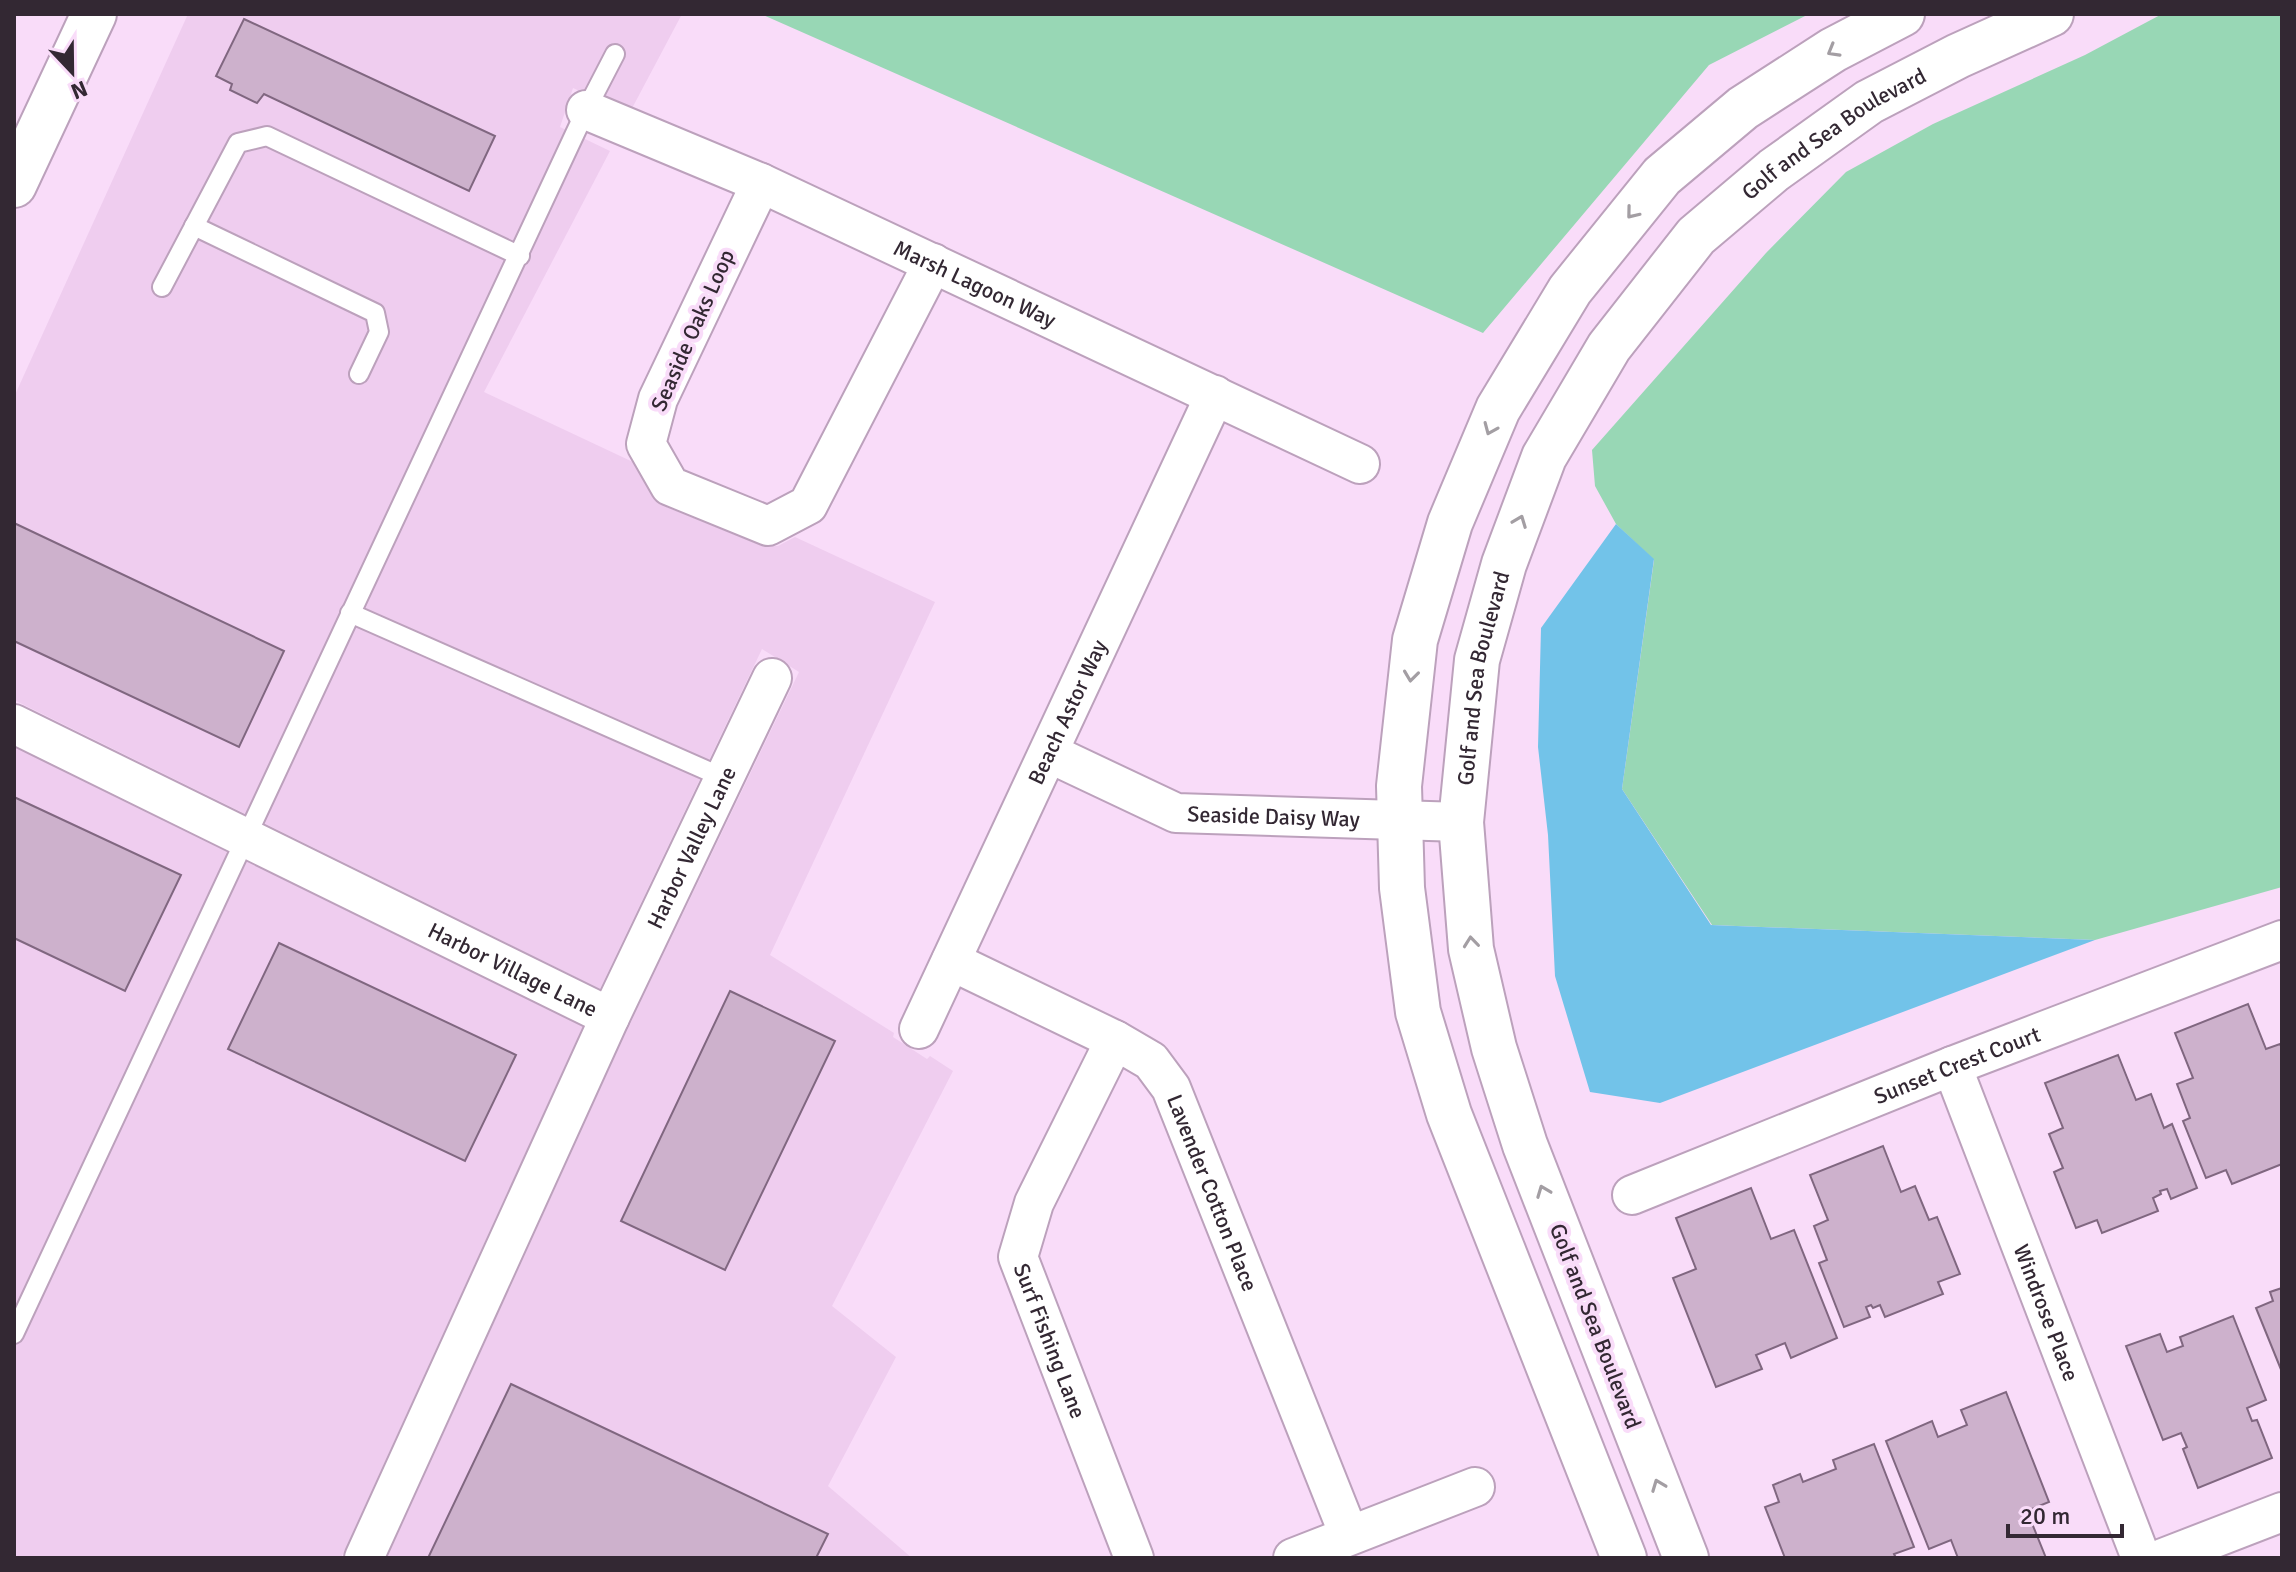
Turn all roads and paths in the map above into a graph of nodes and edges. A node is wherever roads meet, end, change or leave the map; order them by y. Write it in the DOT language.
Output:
graph roads {
  1 [pos="94,14"];
  2 [pos="1902,14"];
  3 [pos="2051,14"];
  4 [pos="615,54"];
  5 [pos="586,110"];
  6 [pos="761,183"];
  7 [pos="14,185"];
  8 [pos="194,226"];
  9 [pos="520,256"];
  10 [pos="933,263"];
  11 [pos="162,287"];
  12 [pos="359,374"];
  13 [pos="1215,395"];
  14 [pos="1360,464"];
  15 [pos="350,613"];
  16 [pos="772,678"];
  17 [pos="14,724"];
  18 [pos="1049,753"];
  19 [pos="724,778"];
  20 [pos="1400,821"];
  21 [pos="1461,822"];
  22 [pos="245,837"];
  23 [pos="2282,940"];
  24 [pos="951,961"];
  25 [pos="610,1017"];
  26 [pos="919,1029"];
  27 [pos="1115,1040"];
  28 [pos="1952,1066"];
  29 [pos="1632,1195"];
  30 [pos="14,1334"];
  31 [pos="1475,1487"];
  32 [pos="2282,1512"];
  33 [pos="1349,1535"];
  34 [pos="364,1558"];
  35 [pos="1134,1558"];
  36 [pos="1293,1558"];
  37 [pos="1624,1558"];
  38 [pos="1686,1558"];
  39 [pos="2141,1558"];
  40 [pos="2163,1558"];
  1 -- 7 [label="street"];
  2 -- 20 [label="street, one-way"];
  21 -- 3 [label="street, Golf and Sea Boulevard, one-way"];
  4 -- 5 [label="lane"];
  5 -- 6 [label="street, Marsh Lagoon Way"];
  5 -- 9 [label="lane"];
  6 -- 10 [label="street, Marsh Lagoon Way"];
  6 -- 10 [label="street, Seaside Oaks Loop"];
  8 -- 9 [label="lane"];
  8 -- 11 [label="lane"];
  8 -- 12 [label="lane"];
  9 -- 15 [label="lane"];
  10 -- 13 [label="street, Marsh Lagoon Way"];
  13 -- 14 [label="street, Marsh Lagoon Way"];
  13 -- 18 [label="street, Beach Astor Way"];
  15 -- 19 [label="lane"];
  15 -- 22 [label="lane"];
  16 -- 19 [label="street, Harbor Valley Lane"];
  17 -- 22 [label="street, Harbor Village Lane"];
  18 -- 20 [label="street, Seaside Daisy Way"];
  18 -- 24 [label="street, Beach Astor Way"];
  19 -- 25 [label="street, Harbor Valley Lane"];
  20 -- 21 [label="street, Seaside Daisy Way"];
  20 -- 37 [label="street"];
  38 -- 21 [label="street, Golf and Sea Boulevard, one-way"];
  22 -- 25 [label="street, Harbor Village Lane"];
  22 -- 30 [label="lane"];
  23 -- 28 [label="street, Sunset Crest Court"];
  24 -- 26 [label="street, Beach Astor Way"];
  24 -- 27 [label="street, Lavender Cotton Place"];
  25 -- 34 [label="street, Harbor Village Lane"];
  27 -- 33 [label="street, Lavender Cotton Place"];
  27 -- 35 [label="street, Surf Fishing Lane"];
  28 -- 29 [label="street, Sunset Crest Court"];
  28 -- 39 [label="street, Windrose Place"];
  31 -- 33 [label="street"];
  32 -- 40 [label="street"];
  33 -- 36 [label="street"];
}
